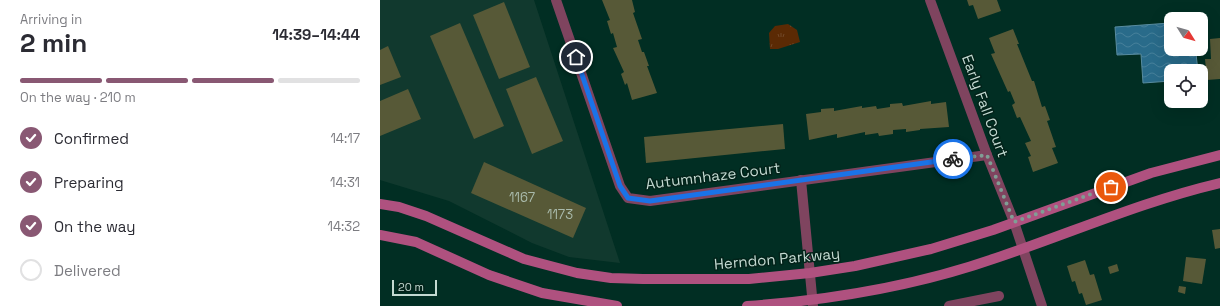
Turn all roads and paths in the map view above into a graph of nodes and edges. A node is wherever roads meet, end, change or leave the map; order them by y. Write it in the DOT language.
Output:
graph roads {
  1 [pos="556,0"];
  2 [pos="930,0"];
  3 [pos="987,155"];
  4 [pos="1220,155"];
  5 [pos="801,180"];
  6 [pos="1220,183"];
  7 [pos="380,204"];
  8 [pos="1014,222"];
  9 [pos="380,235"];
  10 [pos="1022,249"];
  11 [pos="810,273"];
  12 [pos="999,296"];
  13 [pos="813,303"];
  14 [pos="617,306"];
  15 [pos="747,306"];
  16 [pos="949,306"];
  17 [pos="1042,306"];
  1 -- 5 [label="street, Autumnhaze Court"];
  2 -- 3 [label="street, Early Fall Court"];
  3 -- 5 [label="street, Autumnhaze Court"];
  3 -- 8 [label="street, Early Fall Court"];
  4 -- 8 [label="main road, Herndon Parkway"];
  5 -- 11 [label="street"];
  6 -- 10 [label="main road"];
  7 -- 11 [label="main road, Herndon Parkway"];
  8 -- 10 [label="street, Early Fall Court"];
  8 -- 11 [label="main road, Herndon Parkway"];
  9 -- 14 [label="main road"];
  10 -- 13 [label="main road"];
  10 -- 17 [label="street, Early Fall Court"];
  11 -- 13 [label="street"];
  12 -- 16 [label="street"];
  13 -- 15 [label="main road"];
}
